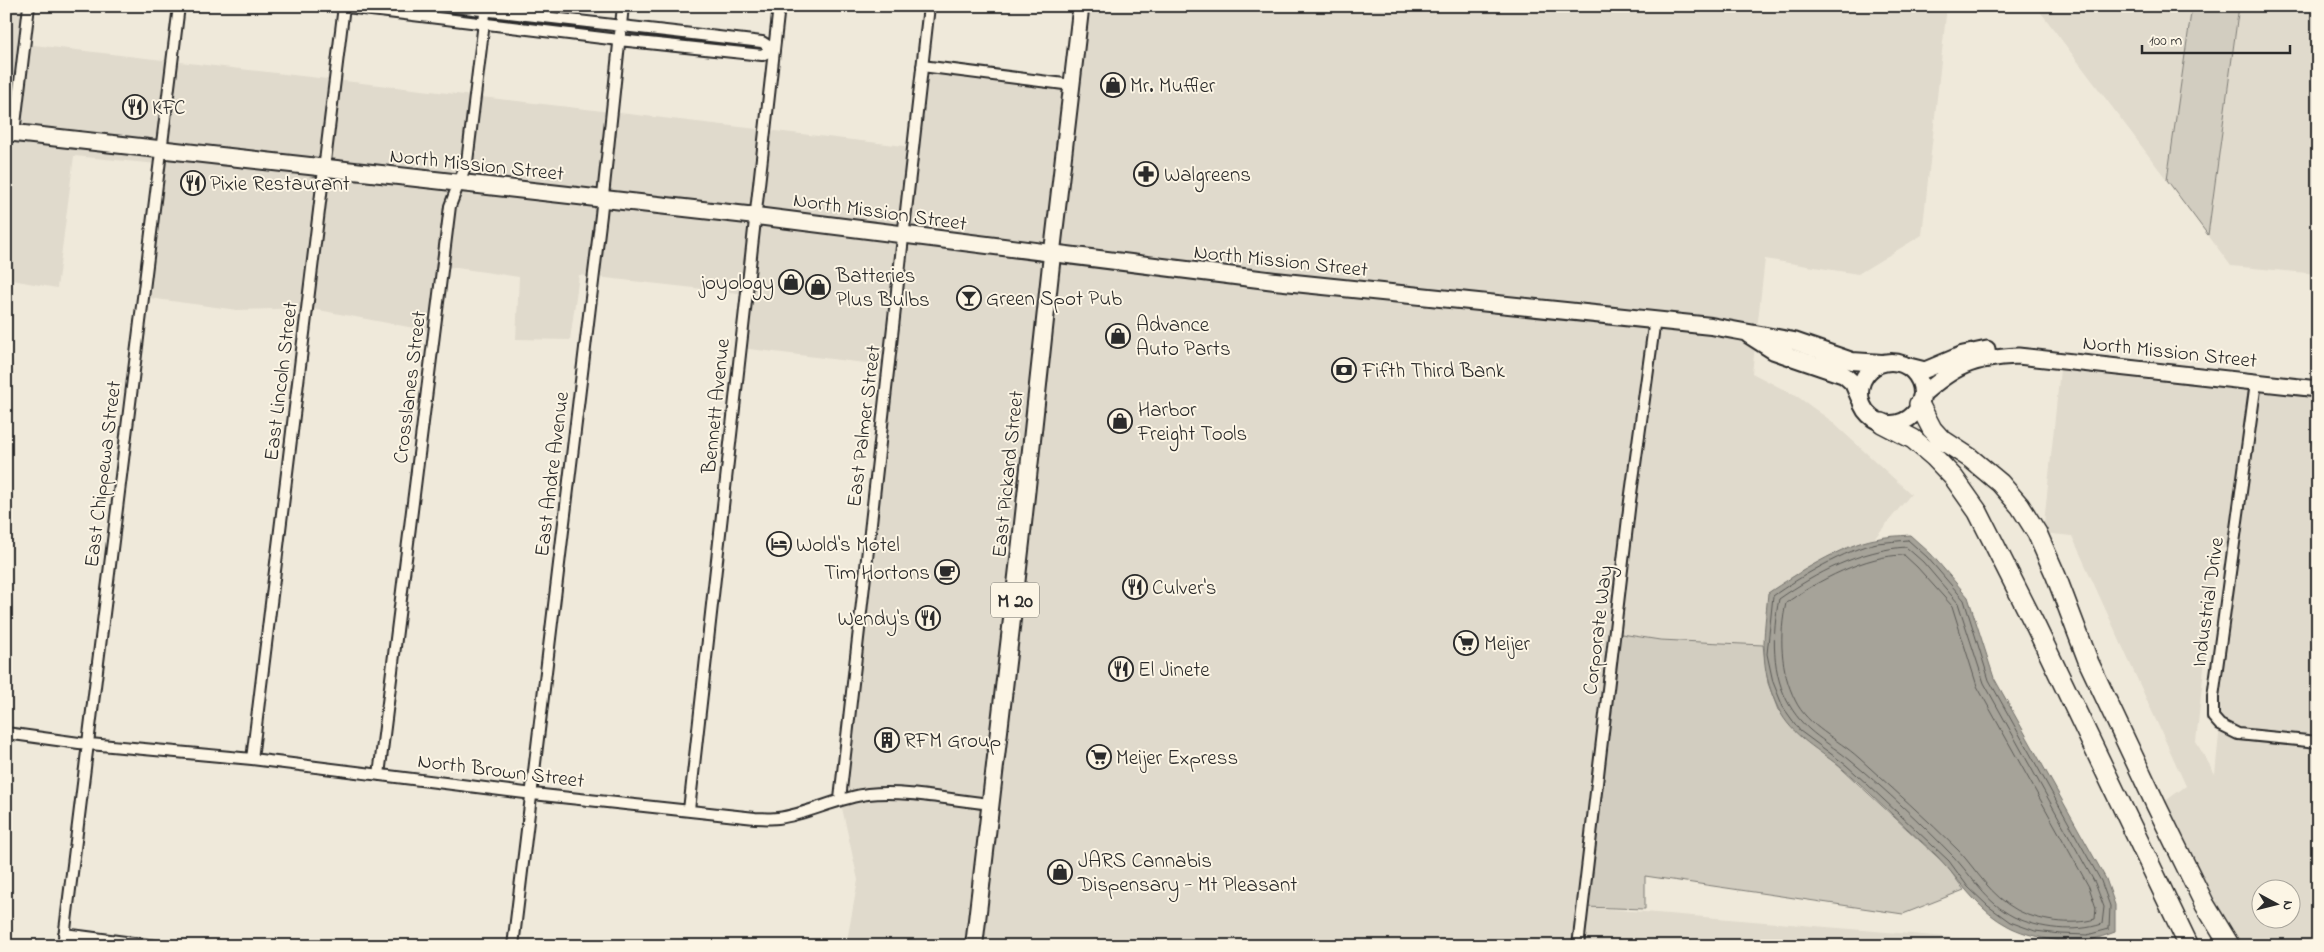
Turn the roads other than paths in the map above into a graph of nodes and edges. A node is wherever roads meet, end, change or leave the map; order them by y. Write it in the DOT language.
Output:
graph roads {
  1 [pos="29,6"];
  2 [pos="179,6"];
  3 [pos="338,6"];
  4 [pos="447,6"];
  5 [pos="623,6"];
  6 [pos="779,6"];
  7 [pos="929,6"];
  8 [pos="1081,6"];
  9 [pos="344,7"];
  10 [pos="486,9"];
  11 [pos="484,24"];
  12 [pos="620,26"];
  13 [pos="619,40"];
  14 [pos="773,49"];
  15 [pos="922,66"];
  16 [pos="1072,85"];
  17 [pos="10,132"];
  18 [pos="160,148"];
  19 [pos="325,168"];
  20 [pos="458,184"];
  21 [pos="602,198"];
  22 [pos="756,216"];
  23 [pos="904,236"];
  24 [pos="1052,255"];
  25 [pos="1655,319"];
  26 [pos="1747,334"];
  27 [pos="2018,356"];
  28 [pos="1882,363"];
  29 [pos="1905,365"];
  30 [pos="2256,382"];
  31 [pos="2318,389"];
  32 [pos="1860,398"];
  33 [pos="1920,400"];
  34 [pos="1882,423"];
  35 [pos="6,732"];
  36 [pos="2318,742"];
  37 [pos="89,744"];
  38 [pos="252,759"];
  39 [pos="379,775"];
  40 [pos="532,794"];
  41 [pos="840,799"];
  42 [pos="990,804"];
  43 [pos="689,810"];
  44 [pos="64,934"];
  45 [pos="63,946"];
  46 [pos="156,946"];
  47 [pos="513,946"];
  48 [pos="974,946"];
  49 [pos="1578,946"];
  50 [pos="2188,946"];
  51 [pos="2230,946"];
  1 -- 17 [label="street"];
  2 -- 18 [label="street, East Chippewa Street"];
  3 -- 9 [label="street"];
  4 -- 10 [label="street"];
  5 -- 12 [label="street, East Andre Avenue"];
  6 -- 14 [label="street, Bennett Avenue"];
  7 -- 15 [label="street, East Palmer Street"];
  8 -- 16 [label="main road, East Pickard Street"];
  9 -- 11 [label="street"];
  9 -- 19 [label="street, East Lincoln Street"];
  10 -- 11 [label="street, Crosslanes Street"];
  10 -- 12 [label="street"];
  11 -- 13 [label="street"];
  11 -- 20 [label="street, Crosslanes Street"];
  12 -- 13 [label="street, East Andre Avenue"];
  12 -- 14 [label="street"];
  13 -- 14 [label="street"];
  13 -- 21 [label="street, East Andre Avenue"];
  14 -- 22 [label="street, Bennett Avenue"];
  15 -- 16 [label="street"];
  15 -- 23 [label="street, East Palmer Street"];
  16 -- 24 [label="main road, East Pickard Street"];
  17 -- 18 [label="main road, North Mission Street"];
  18 -- 19 [label="main road, North Mission Street"];
  18 -- 37 [label="street, East Chippewa Street"];
  19 -- 20 [label="main road, North Mission Street"];
  19 -- 38 [label="street, East Lincoln Street"];
  20 -- 21 [label="main road, North Mission Street"];
  20 -- 39 [label="street, Crosslanes Street"];
  21 -- 22 [label="main road, North Mission Street"];
  21 -- 40 [label="street, East Andre Avenue"];
  22 -- 23 [label="main road, North Mission Street"];
  22 -- 43 [label="street, Bennett Avenue"];
  23 -- 24 [label="main road, North Mission Street"];
  23 -- 41 [label="street, East Palmer Street"];
  24 -- 25 [label="main road, North Mission Street"];
  24 -- 42 [label="main road, East Pickard Street / M 20"];
  25 -- 26 [label="main road, North Mission Street"];
  25 -- 49 [label="street, Corporate Way"];
  26 -- 28 [label="main road, North Mission Street"];
  26 -- 32 [label="main road, North Mission Street"];
  27 -- 29 [label="main road, North Mission Street"];
  27 -- 30 [label="main road, North Mission Street"];
  27 -- 33 [label="main road, North Mission Street"];
  28 -- 29 [label="main road, North Mission Street"];
  28 -- 32 [label="main road"];
  29 -- 33 [label="main road"];
  30 -- 31 [label="main road, North Mission Street"];
  30 -- 36 [label="street, Industrial Drive"];
  32 -- 34 [label="main road, North Mission Street"];
  33 -- 34 [label="main road, North Mission Street"];
  33 -- 51 [label="highway"];
  34 -- 50 [label="highway"];
  35 -- 37 [label="street, North Brown Street"];
  37 -- 38 [label="street, North Brown Street"];
  37 -- 44 [label="street, East Chippewa Street"];
  38 -- 39 [label="street, North Brown Street"];
  39 -- 40 [label="street, North Brown Street"];
  40 -- 43 [label="street, North Brown Street"];
  40 -- 47 [label="street, East Andre Avenue"];
  41 -- 42 [label="street, North Brown Street"];
  41 -- 43 [label="street, North Brown Street"];
  42 -- 48 [label="main road, East Pickard Street / M 20"];
  44 -- 45 [label="street, East Chippewa Street"];
  44 -- 46 [label="street"];
}
